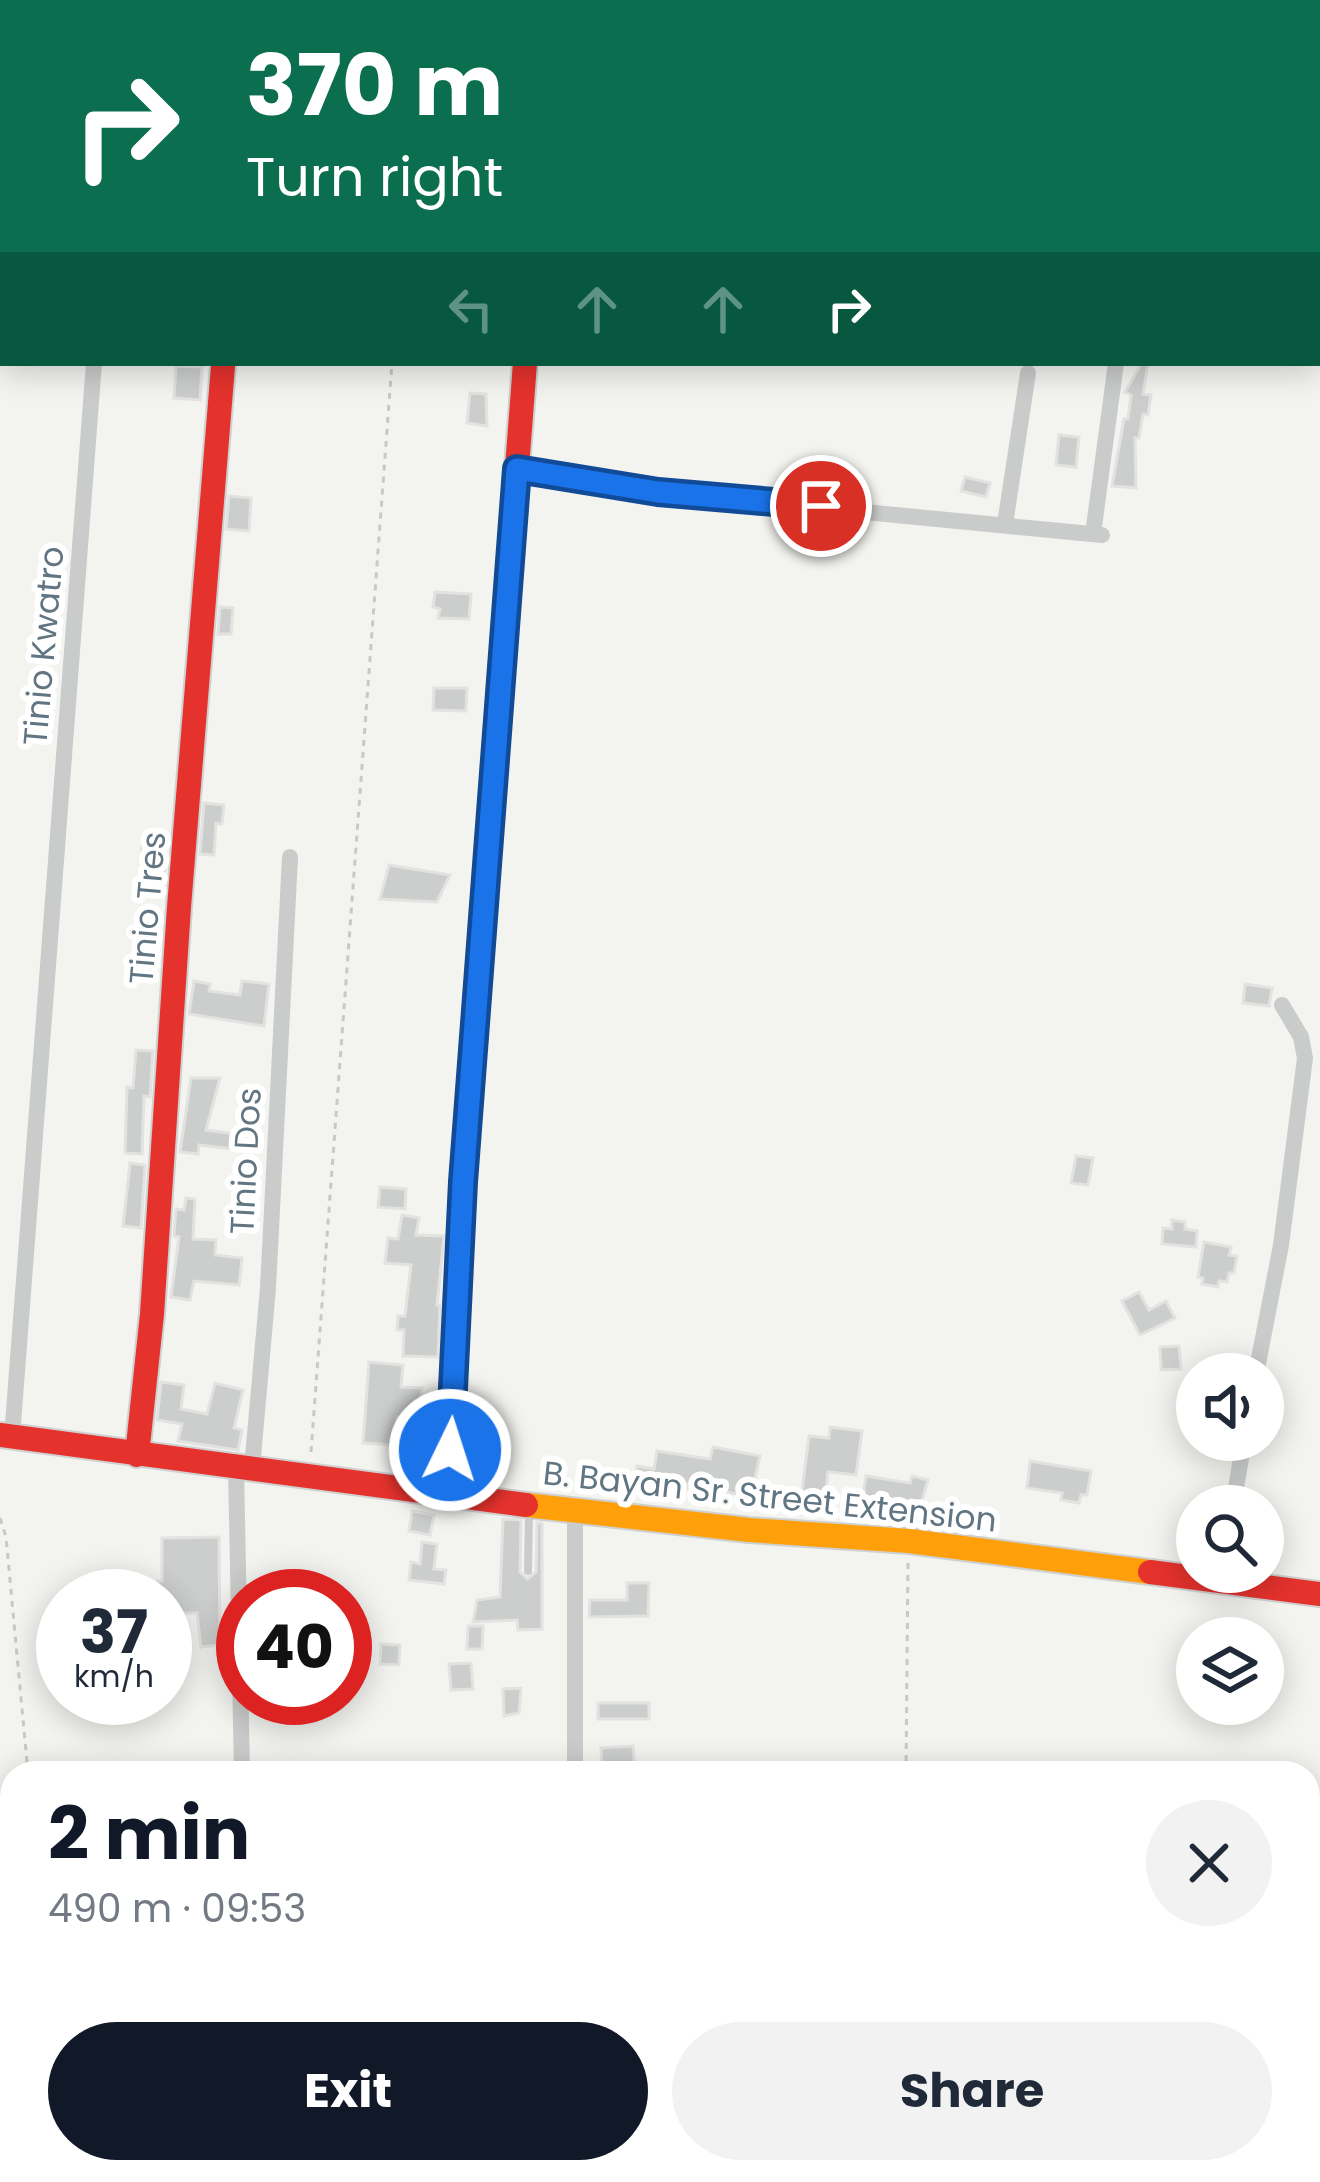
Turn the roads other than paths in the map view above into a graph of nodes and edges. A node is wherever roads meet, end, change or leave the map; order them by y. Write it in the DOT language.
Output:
graph roads {
  1 [pos="94,366"];
  2 [pos="223,366"];
  3 [pos="525,366"];
  4 [pos="1116,366"];
  5 [pos="1028,373"];
  6 [pos="517,469"];
  7 [pos="1005,524"];
  8 [pos="290,856"];
  9 [pos="1282,1005"];
  10 [pos="1260,1353"];
  11 [pos="6,1436"];
  12 [pos="136,1454"];
  13 [pos="244,1467"];
  14 [pos="447,1493"];
  15 [pos="529,1505"];
  16 [pos="574,1511"];
  17 [pos="528,1571"];
  18 [pos="1176,1571"];
  19 [pos="1284,1588"];
  20 [pos="1320,1594"];
  21 [pos="242,1761"];
  22 [pos="575,1761"];
  1 -- 11 [label="street, Tinio Kwatro"];
  2 -- 12 [label="street, Tinio Tres"];
  3 -- 6 [label="street"];
  4 -- 7 [label="street"];
  5 -- 7 [label="street"];
  6 -- 7 [label="street"];
  6 -- 14 [label="street"];
  8 -- 13 [label="street, Tinio Dos"];
  9 -- 10 [label="street"];
  11 -- 12 [label="street, B. Bayan Sr. Street Extension"];
  12 -- 13 [label="street, B. Bayan Sr. Street Extension"];
  13 -- 14 [label="street, B. Bayan Sr. Street Extension"];
  13 -- 21 [label="street, Tinio Dos"];
  14 -- 15 [label="street, B. Bayan Sr. Street Extension"];
  15 -- 16 [label="street, B. Bayan Sr. Street Extension"];
  15 -- 17 [label="lane"];
  16 -- 18 [label="street, B. Bayan Sr. Street Extension"];
  16 -- 22 [label="street"];
  19 -- 20 [label="street, B. Bayan Sr. Street Extension"];
}
